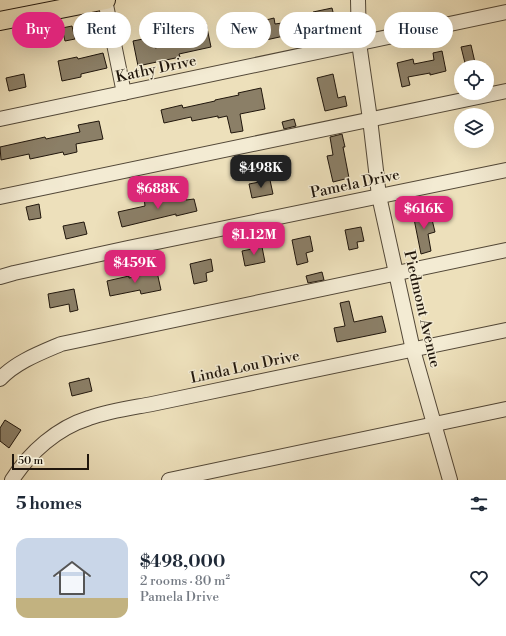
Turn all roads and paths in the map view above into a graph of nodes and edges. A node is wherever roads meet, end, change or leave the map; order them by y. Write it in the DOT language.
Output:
graph roads {
  1 [pos="105,0"];
  2 [pos="358,0"];
  3 [pos="358,12"];
  4 [pos="506,12"];
  5 [pos="0,22"];
  6 [pos="376,39"];
  7 [pos="336,48"];
  8 [pos="360,48"];
  9 [pos="506,91"];
  10 [pos="124,93"];
  11 [pos="0,119"];
  12 [pos="370,119"];
  13 [pos="506,170"];
  14 [pos="379,196"];
  15 [pos="0,197"];
  16 [pos="506,250"];
  17 [pos="395,273"];
  18 [pos="0,277"];
  19 [pos="506,330"];
  20 [pos="413,350"];
  21 [pos="0,379"];
  22 [pos="506,409"];
  23 [pos="434,424"];
  24 [pos="12,480"];
  25 [pos="169,480"];
  26 [pos="450,480"];
  1 -- 5 [label="main road"];
  1 -- 10 [label="street"];
  2 -- 3 [label="street, Piedmont Avenue"];
  4 -- 6 [label="street, Kathy Drive"];
  7 -- 10 [label="street, Kathy Drive"];
  8 -- 12 [label="street, Piedmont Avenue"];
  9 -- 12 [label="street"];
  10 -- 11 [label="street, Kathy Drive"];
  12 -- 14 [label="street, Piedmont Avenue"];
  12 -- 15 [label="street"];
  13 -- 14 [label="street, Pamela Drive"];
  14 -- 17 [label="street, Piedmont Avenue"];
  14 -- 18 [label="street, Pamela Drive"];
  16 -- 17 [label="street"];
  17 -- 20 [label="street, Piedmont Avenue"];
  17 -- 21 [label="street"];
  19 -- 20 [label="street, Linda Lou Drive"];
  20 -- 23 [label="street, Piedmont Avenue"];
  20 -- 24 [label="street, Linda Lou Drive"];
  22 -- 23 [label="street"];
  23 -- 25 [label="street"];
  23 -- 26 [label="street, Piedmont Avenue"];
}
